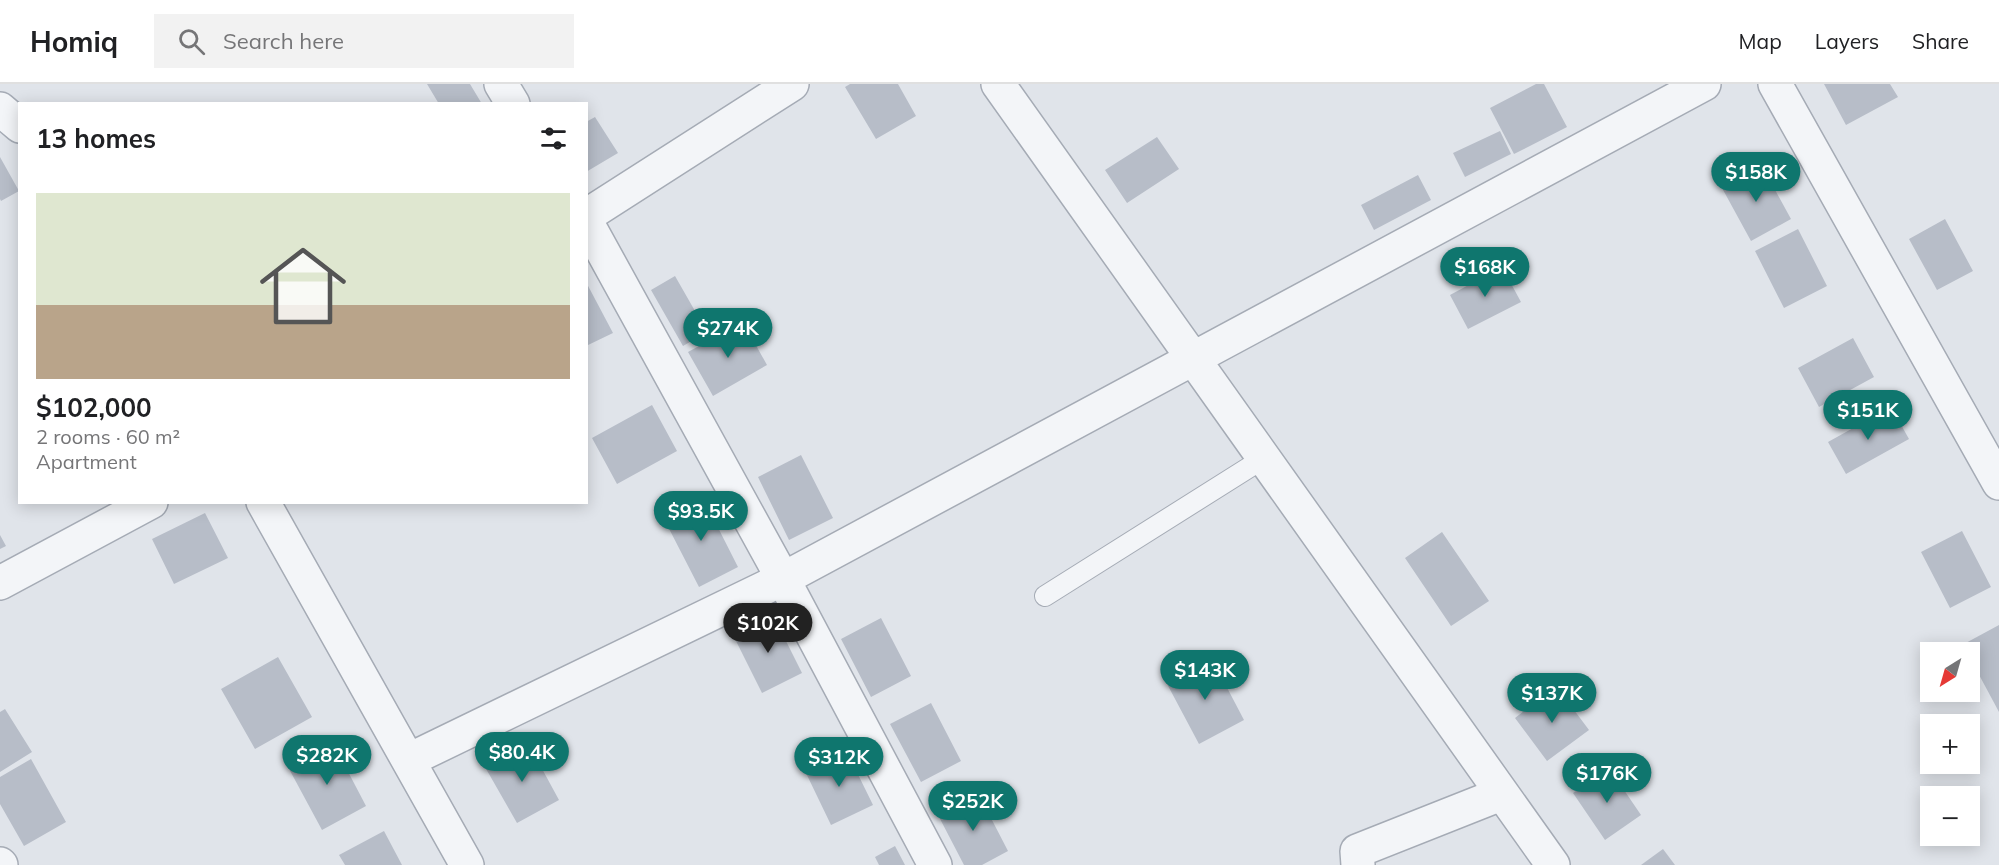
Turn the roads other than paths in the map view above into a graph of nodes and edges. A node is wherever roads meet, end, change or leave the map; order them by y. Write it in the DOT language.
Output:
graph roads {
  1 [pos="501,84"];
  2 [pos="792,84"];
  3 [pos="998,84"];
  4 [pos="1704,84"];
  5 [pos="1775,84"];
  6 [pos="512,102"];
  7 [pos="0,109"];
  8 [pos="18,124"];
  9 [pos="588,215"];
  10 [pos="588,225"];
  11 [pos="1195,359"];
  12 [pos="1264,458"];
  13 [pos="1999,483"];
  14 [pos="147,504"];
  15 [pos="264,504"];
  16 [pos="783,579"];
  17 [pos="0,583"];
  18 [pos="1045,596"];
  19 [pos="409,760"];
  20 [pos="1501,794"];
  21 [pos="467,865"];
  22 [pos="935,865"];
  23 [pos="1358,865"];
  24 [pos="1553,865"];
  1 -- 6 [label="street"];
  2 -- 9 [label="street"];
  3 -- 11 [label="street"];
  4 -- 11 [label="street"];
  5 -- 13 [label="street"];
  7 -- 8 [label="street"];
  10 -- 16 [label="street"];
  11 -- 12 [label="street"];
  11 -- 16 [label="street"];
  12 -- 18 [label="lane"];
  12 -- 20 [label="street"];
  14 -- 17 [label="street"];
  15 -- 19 [label="street"];
  16 -- 19 [label="street"];
  16 -- 22 [label="street"];
  19 -- 21 [label="street"];
  20 -- 23 [label="street"];
  20 -- 24 [label="street"];
}
